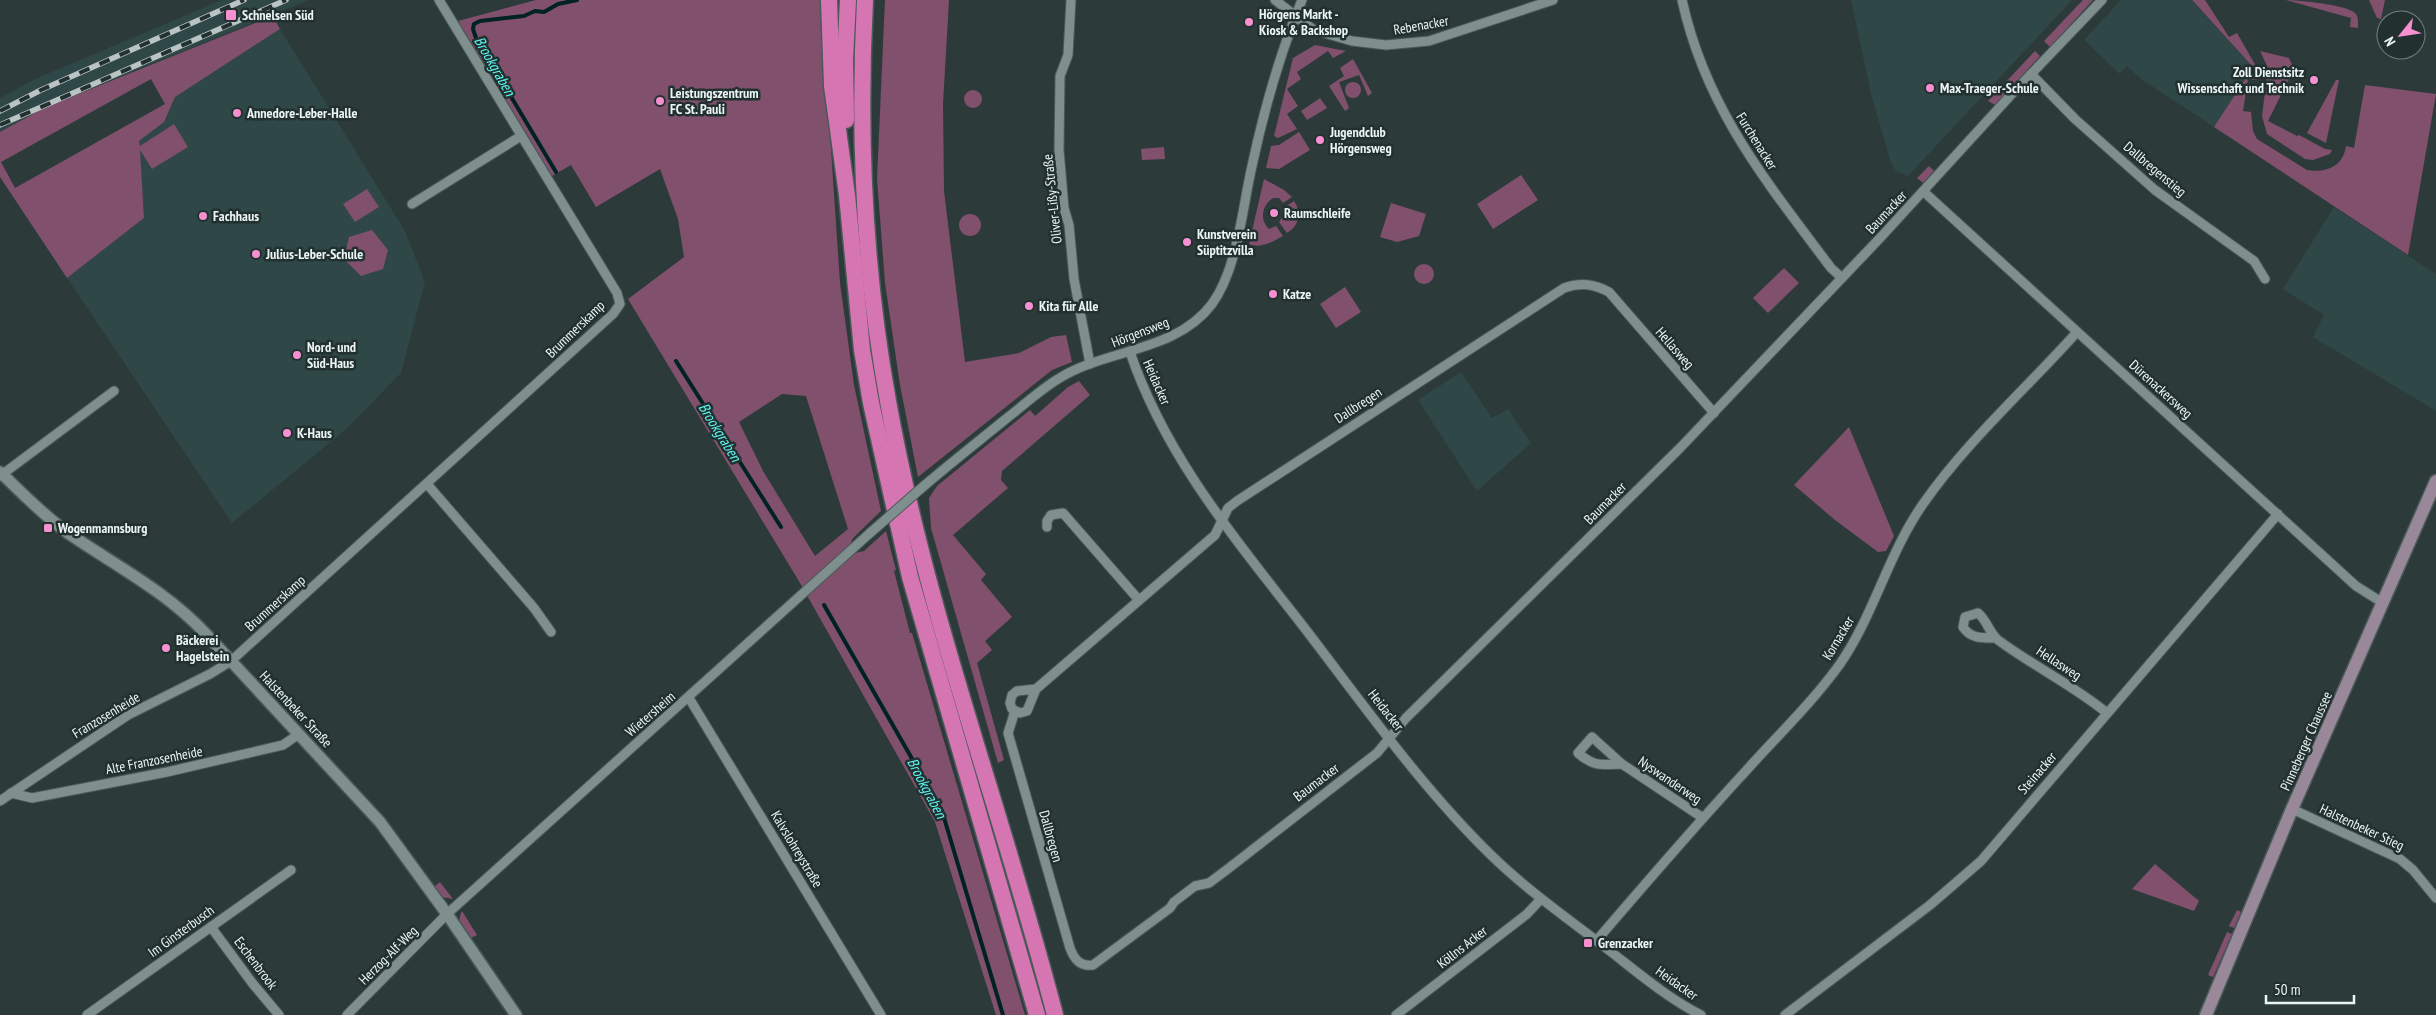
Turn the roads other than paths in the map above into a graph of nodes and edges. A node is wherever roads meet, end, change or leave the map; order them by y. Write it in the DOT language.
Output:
graph roads {
  1 [pos="439,0"];
  2 [pos="829,0"];
  3 [pos="848,0"];
  4 [pos="865,0"];
  5 [pos="1071,0"];
  6 [pos="1276,0"];
  7 [pos="1302,0"];
  8 [pos="1553,0"];
  9 [pos="1682,0"];
  10 [pos="2102,0"];
  11 [pos="1295,16"];
  12 [pos="2031,74"];
  13 [pos="521,136"];
  14 [pos="1924,192"];
  15 [pos="847,195"];
  16 [pos="412,204"];
  17 [pos="1842,278"];
  18 [pos="2265,279"];
  19 [pos="1617,299"];
  20 [pos="2077,332"];
  21 [pos="1130,352"];
  22 [pos="1090,364"];
  23 [pos="114,391"];
  24 [pos="1714,413"];
  25 [pos="1,474"];
  26 [pos="2436,480"];
  27 [pos="427,484"];
  28 [pos="2278,514"];
  29 [pos="1222,521"];
  30 [pos="1047,527"];
  31 [pos="870,533"];
  32 [pos="1138,599"];
  33 [pos="2383,603"];
  34 [pos="551,632"];
  35 [pos="1996,638"];
  36 [pos="231,661"];
  37 [pos="1036,688"];
  38 [pos="689,698"];
  39 [pos="1015,711"];
  40 [pos="2107,713"];
  41 [pos="299,734"];
  42 [pos="1390,738"];
  43 [pos="1622,764"];
  44 [pos="11,793"];
  45 [pos="0,801"];
  46 [pos="2292,809"];
  47 [pos="1703,818"];
  48 [pos="291,870"];
  49 [pos="2436,898"];
  50 [pos="1541,899"];
  51 [pos="448,914"];
  52 [pos="211,927"];
  53 [pos="1596,940"];
  54 [pos="1082,964"];
  55 [pos="1696,1014"];
  56 [pos="86,1015"];
  57 [pos="279,1015"];
  58 [pos="347,1015"];
  59 [pos="516,1015"];
  60 [pos="881,1015"];
  61 [pos="1037,1015"];
  62 [pos="1055,1015"];
  63 [pos="1396,1015"];
  64 [pos="1785,1015"];
  65 [pos="2206,1015"];
  1 -- 13 [label="street, Brummerskamp"];
  2 -- 15 [label="highway"];
  3 -- 15 [label="highway"];
  4 -- 62 [label="highway"];
  5 -- 22 [label="street, Oliver-Lißy-Straße"];
  6 -- 11 [label="street"];
  7 -- 11 [label="street, Hörgensweg"];
  8 -- 11 [label="street, Rebenacker"];
  9 -- 17 [label="street, Furchenacker"];
  10 -- 12 [label="street, Baumacker"];
  11 -- 21 [label="street, Hörgensweg"];
  12 -- 14 [label="street, Baumacker"];
  12 -- 18 [label="street, Dallbregenstieg"];
  13 -- 16 [label="street"];
  13 -- 27 [label="street, Brummerskamp"];
  14 -- 17 [label="street, Baumacker"];
  14 -- 20 [label="street, Dürenackersweg"];
  15 -- 61 [label="highway"];
  17 -- 24 [label="street, Baumacker"];
  19 -- 24 [label="street, Hellasweg"];
  19 -- 29 [label="street, Dallbregen"];
  20 -- 28 [label="street, Dürenackersweg"];
  20 -- 47 [label="street, Kornacker"];
  21 -- 22 [label="street, Hörgensweg"];
  21 -- 29 [label="street, Heidacker"];
  22 -- 31 [label="street, Hörgensweg, bridge"];
  23 -- 25 [label="street, Halstenbeker Straße"];
  24 -- 42 [label="street, Baumacker"];
  25 -- 36 [label="street, Halstenbeker Straße"];
  26 -- 33 [label="main road, Pinneberger Chaussee"];
  27 -- 34 [label="street"];
  27 -- 36 [label="street, Brummerskamp"];
  28 -- 33 [label="street, Dürenackersweg"];
  28 -- 40 [label="street, Steinacker"];
  29 -- 32 [label="street, Dallbregen"];
  29 -- 42 [label="street, Heidacker"];
  30 -- 32 [label="street"];
  31 -- 38 [label="street, Wietersheim"];
  32 -- 37 [label="street, Dallbregen"];
  33 -- 46 [label="main road, Pinneberger Chaussee"];
  35 -- 40 [label="street, Hellasweg"];
  36 -- 41 [label="street, Halstenbeker Straße"];
  36 -- 44 [label="street, Franzosenheide"];
  37 -- 39 [label="street, Dallbregen"];
  37 -- 39 [label="street, Dallbregen"];
  38 -- 51 [label="street, Wietersheim"];
  38 -- 60 [label="street, Kalvslohreystraße"];
  39 -- 54 [label="street, Dallbregen"];
  40 -- 64 [label="street, Steinacker"];
  41 -- 44 [label="street, Alte Franzosenheide"];
  41 -- 51 [label="street, Halstenbeker Straße"];
  42 -- 50 [label="street, Heidacker"];
  42 -- 54 [label="street, Baumacker"];
  43 -- 47 [label="street, Nyswanderweg"];
  44 -- 45 [label="street, Franzosenheide"];
  46 -- 49 [label="street, Halstenbeker Stieg"];
  46 -- 65 [label="main road, Pinneberger Chaussee"];
  47 -- 53 [label="street, Kornacker"];
  48 -- 52 [label="street, Im Ginsterbusch"];
  50 -- 53 [label="street, Heidacker"];
  50 -- 63 [label="street, Köllns Acker"];
  51 -- 58 [label="street, Herzog-Alf-Weg"];
  51 -- 59 [label="street, Halstenbeker Straße"];
  52 -- 56 [label="street, Im Ginsterbusch"];
  52 -- 57 [label="street, Eschenbrook"];
  53 -- 55 [label="street, Heidacker"];
}
